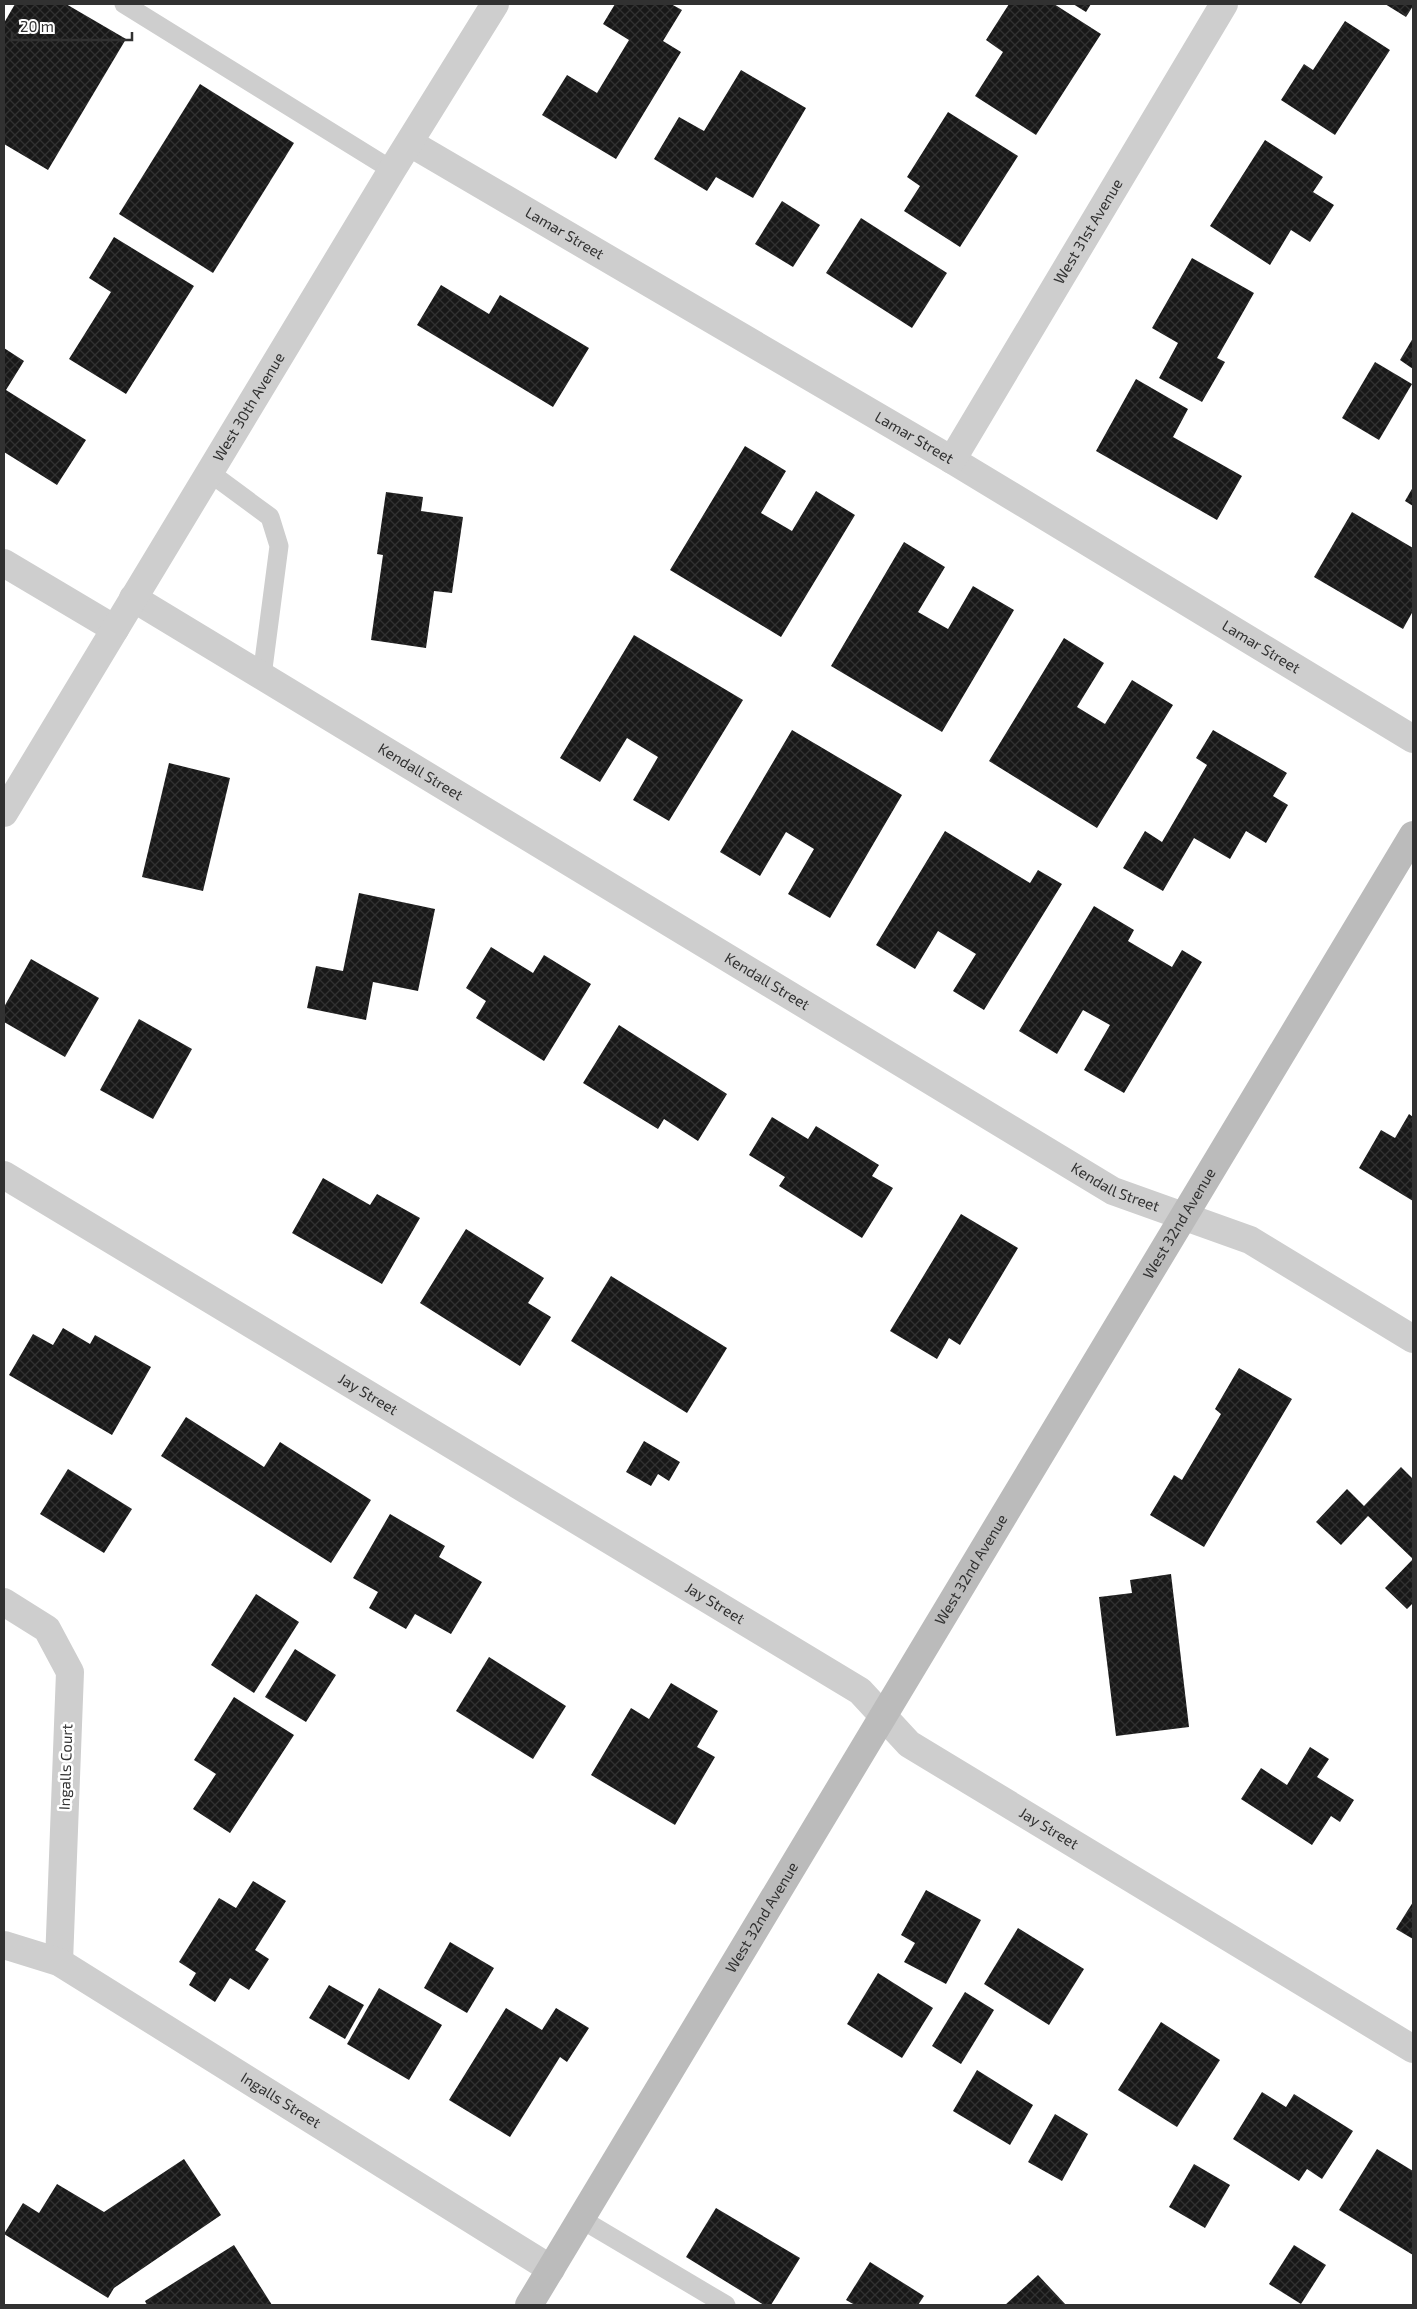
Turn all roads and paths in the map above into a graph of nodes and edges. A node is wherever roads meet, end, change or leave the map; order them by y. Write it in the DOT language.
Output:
graph roads {
  1 [pos="124,4"];
  2 [pos="495,4"];
  3 [pos="1224,4"];
  4 [pos="410,143"];
  5 [pos="392,170"];
  6 [pos="952,460"];
  7 [pos="209,472"];
  8 [pos="4,563"];
  9 [pos="133,598"];
  10 [pos="115,629"];
  11 [pos="262,676"];
  12 [pos="1413,739"];
  13 [pos="4,813"];
  14 [pos="1413,835"];
  15 [pos="4,1176"];
  16 [pos="1185,1216"];
  17 [pos="1413,1340"];
  18 [pos="4,1602"];
  19 [pos="883,1715"];
  20 [pos="4,1945"];
  21 [pos="59,1962"];
  22 [pos="1413,2049"];
  23 [pos="581,2219"];
  24 [pos="551,2269"];
  25 [pos="529,2305"];
  26 [pos="726,2305"];
  1 -- 5 [label="lane"];
  2 -- 4 [label="street, West 30th Avenue"];
  3 -- 6 [label="street, West 31st Avenue"];
  4 -- 5 [label="street, West 30th Avenue"];
  4 -- 6 [label="street, Lamar Street"];
  5 -- 7 [label="street, West 30th Avenue"];
  6 -- 12 [label="street, Lamar Street"];
  7 -- 9 [label="street, West 30th Avenue"];
  7 -- 11 [label="lane"];
  8 -- 10 [label="street"];
  9 -- 10 [label="street, West 30th Avenue"];
  9 -- 11 [label="street, Kendall Street"];
  10 -- 13 [label="street, West 30th Avenue"];
  11 -- 16 [label="street, Kendall Street"];
  14 -- 16 [label="street, West 32nd Avenue"];
  15 -- 19 [label="street, Jay Street"];
  16 -- 17 [label="street, Kendall Street"];
  16 -- 19 [label="street, West 32nd Avenue"];
  18 -- 21 [label="street, Ingalls Court"];
  19 -- 22 [label="street, Jay Street"];
  19 -- 23 [label="street, West 32nd Avenue"];
  20 -- 21 [label="street, Ingalls Street"];
  21 -- 24 [label="street, Ingalls Street"];
  23 -- 24 [label="street, West 32nd Avenue"];
  23 -- 26 [label="lane"];
  24 -- 25 [label="street, West 32nd Avenue"];
}
